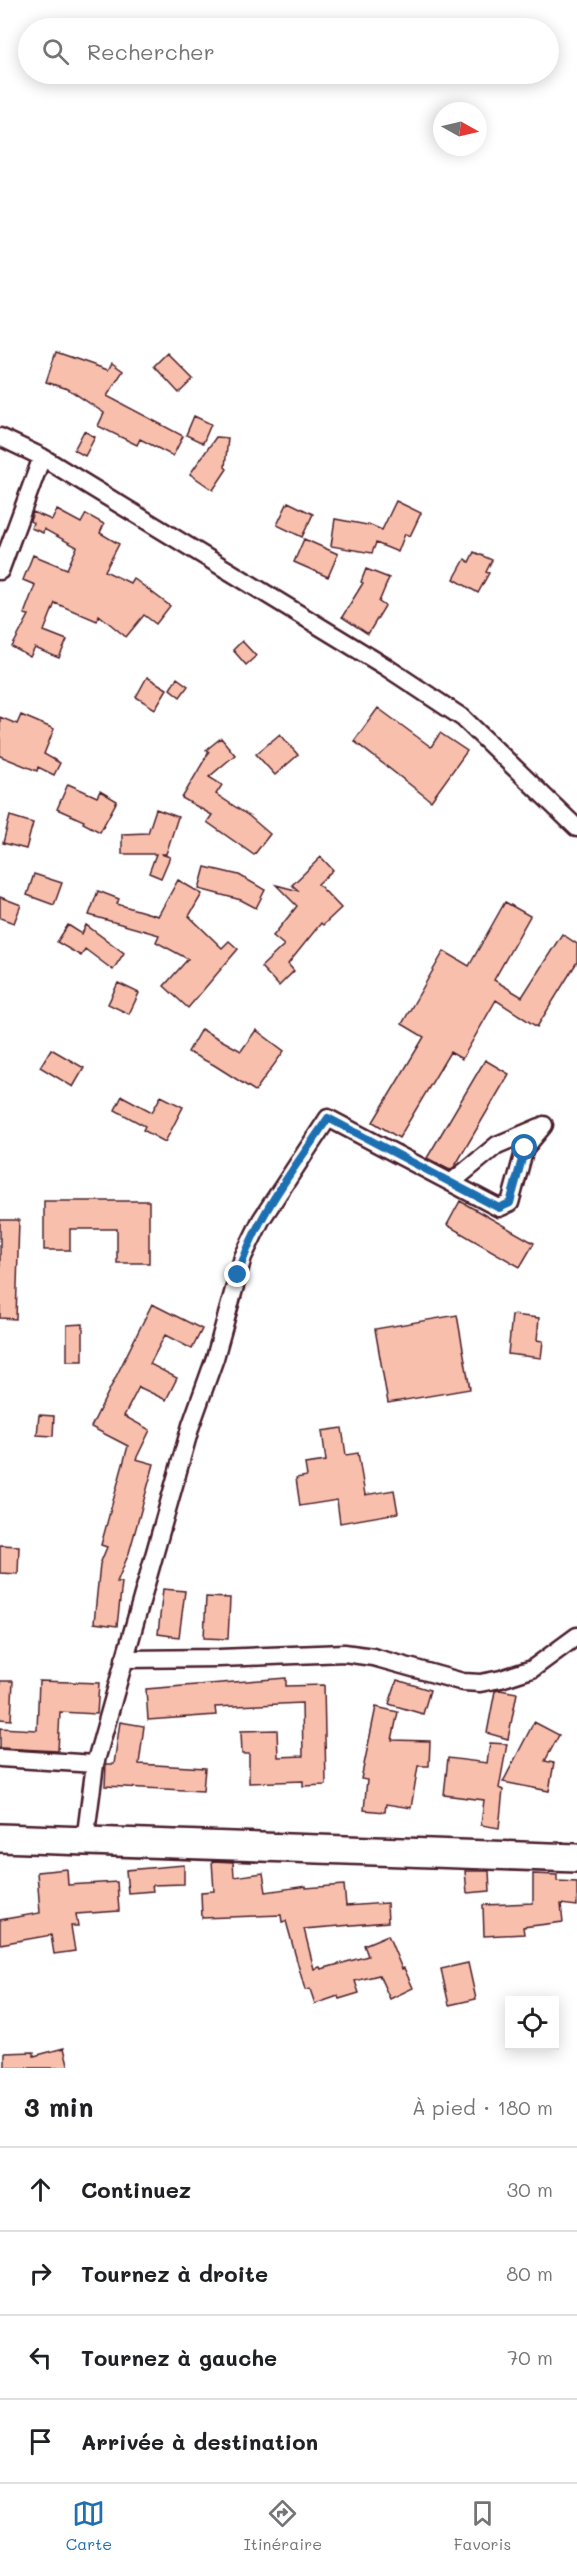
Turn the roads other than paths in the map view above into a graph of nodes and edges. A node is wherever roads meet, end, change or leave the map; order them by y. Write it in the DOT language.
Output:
graph roads {
  1 [pos="0,437"];
  2 [pos="42,457"];
  3 [pos="0,571"];
  4 [pos="577,828"];
  5 [pos="452,1182"];
  6 [pos="577,1636"];
  7 [pos="124,1659"];
  8 [pos="0,1758"];
  9 [pos="95,1764"];
  10 [pos="0,1838"];
  11 [pos="86,1841"];
  12 [pos="577,1858"];
  1 -- 2 [label="street"];
  2 -- 3 [label="street"];
  2 -- 4 [label="street"];
  5 -- 5 [label="street"];
  5 -- 7 [label="street"];
  6 -- 7 [label="street"];
  7 -- 9 [label="street"];
  8 -- 9 [label="street"];
  9 -- 11 [label="street"];
  10 -- 11 [label="main road"];
  11 -- 12 [label="main road"];
}
